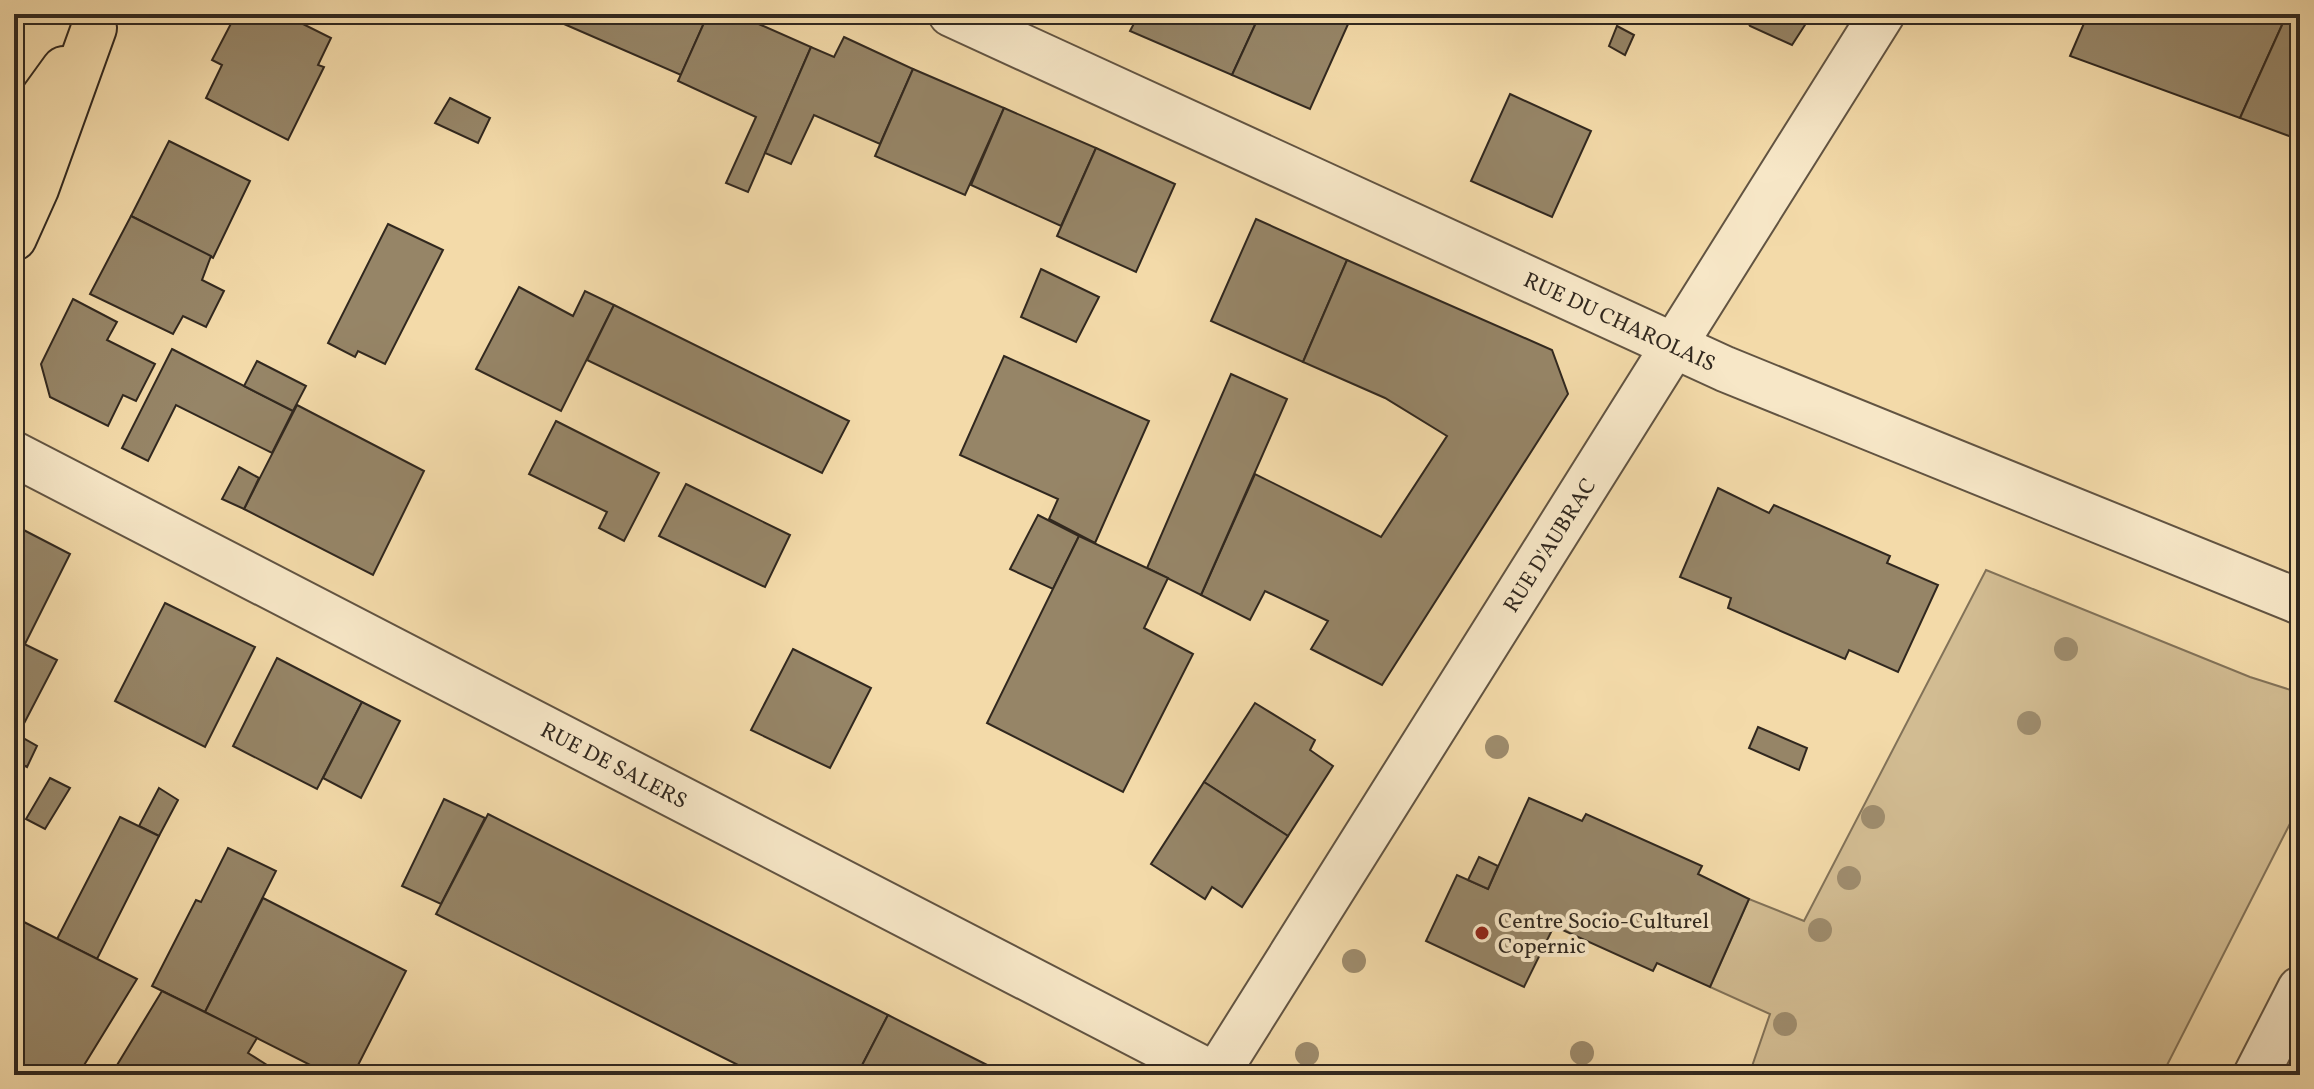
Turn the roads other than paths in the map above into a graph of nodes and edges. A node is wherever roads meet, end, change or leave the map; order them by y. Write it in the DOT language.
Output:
graph roads {
  1 [pos="951,14"];
  2 [pos="1882,14"];
  3 [pos="98,21"];
  4 [pos="14,138"];
  5 [pos="14,238"];
  6 [pos="1674,346"];
  7 [pos="14,454"];
  8 [pos="2300,602"];
  9 [pos="2300,989"];
  10 [pos="1215,1075"];
  11 [pos="2256,1075"];
  1 -- 6 [label="street, RUE DU CHAROLAIS"];
  2 -- 6 [label="street, RUE D'AUBRAC"];
  3 -- 4 [label="main road"];
  3 -- 5 [label="main road"];
  6 -- 8 [label="street, RUE DU CHAROLAIS"];
  6 -- 10 [label="street, RUE D'AUBRAC"];
  7 -- 10 [label="street, RUE DE SALERS"];
  9 -- 11 [label="street"];
}
